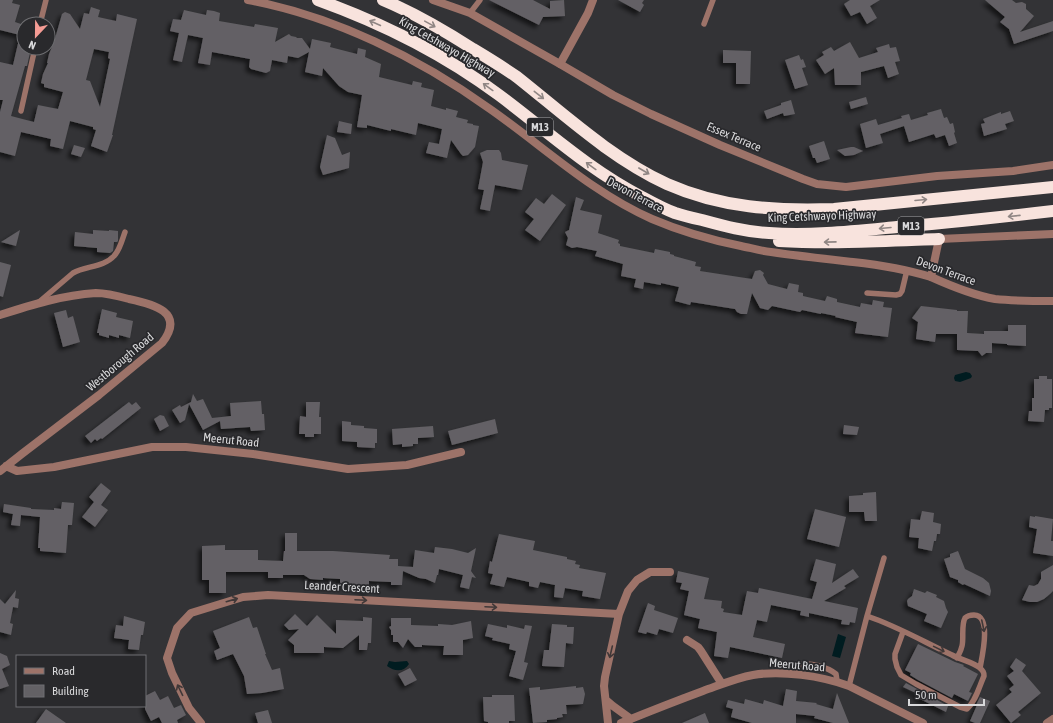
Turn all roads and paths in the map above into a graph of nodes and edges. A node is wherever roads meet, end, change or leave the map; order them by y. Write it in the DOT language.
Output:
graph roads {
  1 [pos="46,0"];
  2 [pos="248,0"];
  3 [pos="318,0"];
  4 [pos="383,0"];
  5 [pos="433,0"];
  6 [pos="480,0"];
  7 [pos="592,0"];
  8 [pos="713,0"];
  9 [pos="470,13"];
  10 [pos="42,16"];
  11 [pos="704,24"];
  12 [pos="33,56"];
  13 [pos="560,64"];
  14 [pos="21,111"];
  15 [pos="1053,166"];
  16 [pos="1053,187"];
  17 [pos="1053,211"];
  18 [pos="684,216"];
  19 [pos="125,232"];
  20 [pos="1053,234"];
  21 [pos="939,239"];
  22 [pos="907,270"];
  23 [pos="931,277"];
  24 [pos="866,293"];
  25 [pos="1053,301"];
  26 [pos="38,303"];
  27 [pos="0,315"];
  28 [pos="461,452"];
  29 [pos="3,469"];
  30 [pos="884,558"];
  31 [pos="670,572"];
  32 [pos="619,614"];
  33 [pos="867,616"];
  34 [pos="903,632"];
  35 [pos="687,640"];
  36 [pos="957,658"];
  37 [pos="980,668"];
  38 [pos="795,675"];
  39 [pos="837,681"];
  40 [pos="722,684"];
  41 [pos="849,686"];
  42 [pos="606,700"];
  43 [pos="1053,718"];
  44 [pos="625,722"];
  45 [pos="201,723"];
  46 [pos="608,723"];
  47 [pos="923,723"];
  48 [pos="1048,723"];
  1 -- 10 [label="lane"];
  2 -- 22 [label="street, Devon Terrace"];
  18 -- 3 [label="highway, King Cetshwayo Highway / M13, one-way"];
  4 -- 16 [label="highway, King Cetshwayo Highway / M13, one-way"];
  5 -- 9 [label="street, Essex Terrace"];
  6 -- 9 [label="lane"];
  7 -- 13 [label="street"];
  8 -- 11 [label="lane"];
  9 -- 13 [label="street, Essex Terrace"];
  12 -- 14 [label="lane"];
  13 -- 15 [label="street, Essex Terrace"];
  17 -- 18 [label="highway, King Cetshwayo Highway / M13, one-way"];
  21 -- 18 [label="highway, one-way"];
  19 -- 26 [label="lane"];
  20 -- 21 [label="street"];
  21 -- 23 [label="street"];
  22 -- 23 [label="street, Devon Terrace"];
  22 -- 24 [label="lane"];
  23 -- 25 [label="street, Devon Terrace"];
  26 -- 27 [label="street, Westborough Road"];
  26 -- 29 [label="street, Westborough Road"];
  28 -- 29 [label="street, Meerut Road"];
  30 -- 33 [label="lane"];
  31 -- 32 [label="street"];
  32 -- 42 [label="street, one-way"];
  45 -- 32 [label="street, Leander Crescent, one-way"];
  33 -- 34 [label="lane"];
  33 -- 41 [label="lane"];
  34 -- 36 [label="lane, one-way"];
  34 -- 37 [label="lane"];
  35 -- 40 [label="street"];
  36 -- 37 [label="lane"];
  36 -- 37 [label="lane, one-way"];
  38 -- 39 [label="street, Meerut Road"];
  38 -- 39 [label="lane"];
  38 -- 40 [label="street, Meerut Road"];
  39 -- 41 [label="street, Meerut Road"];
  40 -- 44 [label="street, Meerut Road"];
  41 -- 47 [label="street, Meerut Road"];
  42 -- 44 [label="street"];
  42 -- 46 [label="street"];
  43 -- 48 [label="street"];
}
